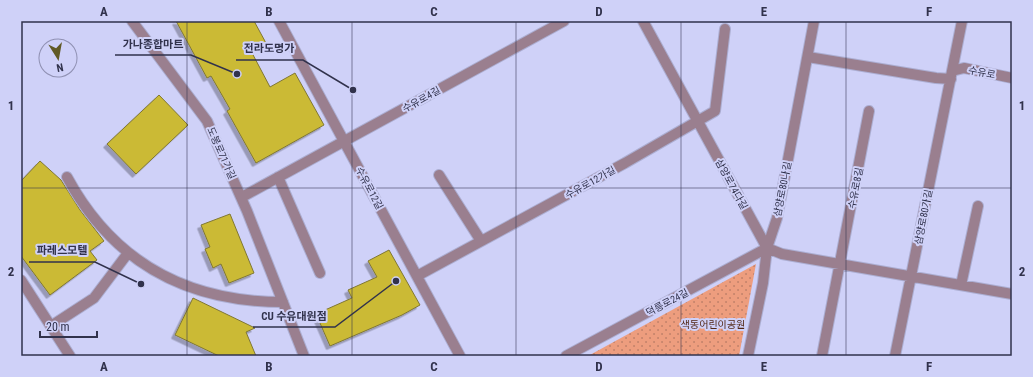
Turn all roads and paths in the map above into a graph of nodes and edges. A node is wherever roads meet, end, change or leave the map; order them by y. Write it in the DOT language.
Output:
graph roads {
  1 [pos="132,21"];
  2 [pos="279,21"];
  3 [pos="564,21"];
  4 [pos="643,21"];
  5 [pos="814,21"];
  6 [pos="962,21"];
  7 [pos="725,29"];
  8 [pos="808,57"];
  9 [pos="951,75"];
  10 [pos="1012,78"];
  11 [pos="869,111"];
  12 [pos="697,121"];
  13 [pos="344,141"];
  14 [pos="440,175"];
  15 [pos="67,177"];
  16 [pos="278,177"];
  17 [pos="242,197"];
  18 [pos="978,206"];
  19 [pos="481,241"];
  20 [pos="767,248"];
  21 [pos="128,253"];
  22 [pos="840,264"];
  23 [pos="320,273"];
  24 [pos="417,276"];
  25 [pos="911,277"];
  26 [pos="21,280"];
  27 [pos="961,285"];
  28 [pos="1012,294"];
  29 [pos="283,302"];
  30 [pos="51,326"];
  31 [pos="70,356"];
  32 [pos="304,356"];
  33 [pos="460,356"];
  34 [pos="566,356"];
  35 [pos="748,356"];
  36 [pos="822,356"];
  37 [pos="895,356"];
  1 -- 17 [label="street, 도봉로71가길"];
  2 -- 13 [label="street, 수유로12길"];
  3 -- 13 [label="street, 수유로4길"];
  4 -- 12 [label="street, 삼양로74다길"];
  5 -- 8 [label="street, 삼양로80나길"];
  6 -- 9 [label="street, 삼양로80가길"];
  7 -- 12 [label="street"];
  8 -- 9 [label="street"];
  8 -- 20 [label="street, 삼양로80나길"];
  9 -- 10 [label="street, 수유로"];
  9 -- 25 [label="street, 삼양로80가길"];
  11 -- 22 [label="street, 수유로8길"];
  12 -- 19 [label="street, 수유로12가길"];
  12 -- 20 [label="street, 삼양로74다길"];
  13 -- 16 [label="street, 수유로4길"];
  13 -- 24 [label="street, 수유로12길"];
  14 -- 19 [label="street"];
  15 -- 21 [label="street"];
  16 -- 17 [label="street, 수유로4길"];
  16 -- 23 [label="street"];
  17 -- 29 [label="street, 도봉로71가길"];
  18 -- 27 [label="street"];
  19 -- 24 [label="street, 수유로12가길"];
  20 -- 22 [label="street"];
  20 -- 34 [label="street, 덕릉로24길"];
  20 -- 35 [label="street, 삼양로80나길"];
  21 -- 29 [label="street"];
  21 -- 30 [label="street"];
  22 -- 25 [label="street"];
  22 -- 36 [label="street, 수유로8길"];
  24 -- 33 [label="street, 수유로12길"];
  25 -- 27 [label="street"];
  25 -- 37 [label="street, 삼양로80가길"];
  26 -- 30 [label="street"];
  27 -- 28 [label="street"];
  29 -- 32 [label="street, 도봉로71가길"];
  30 -- 31 [label="street"];
}
